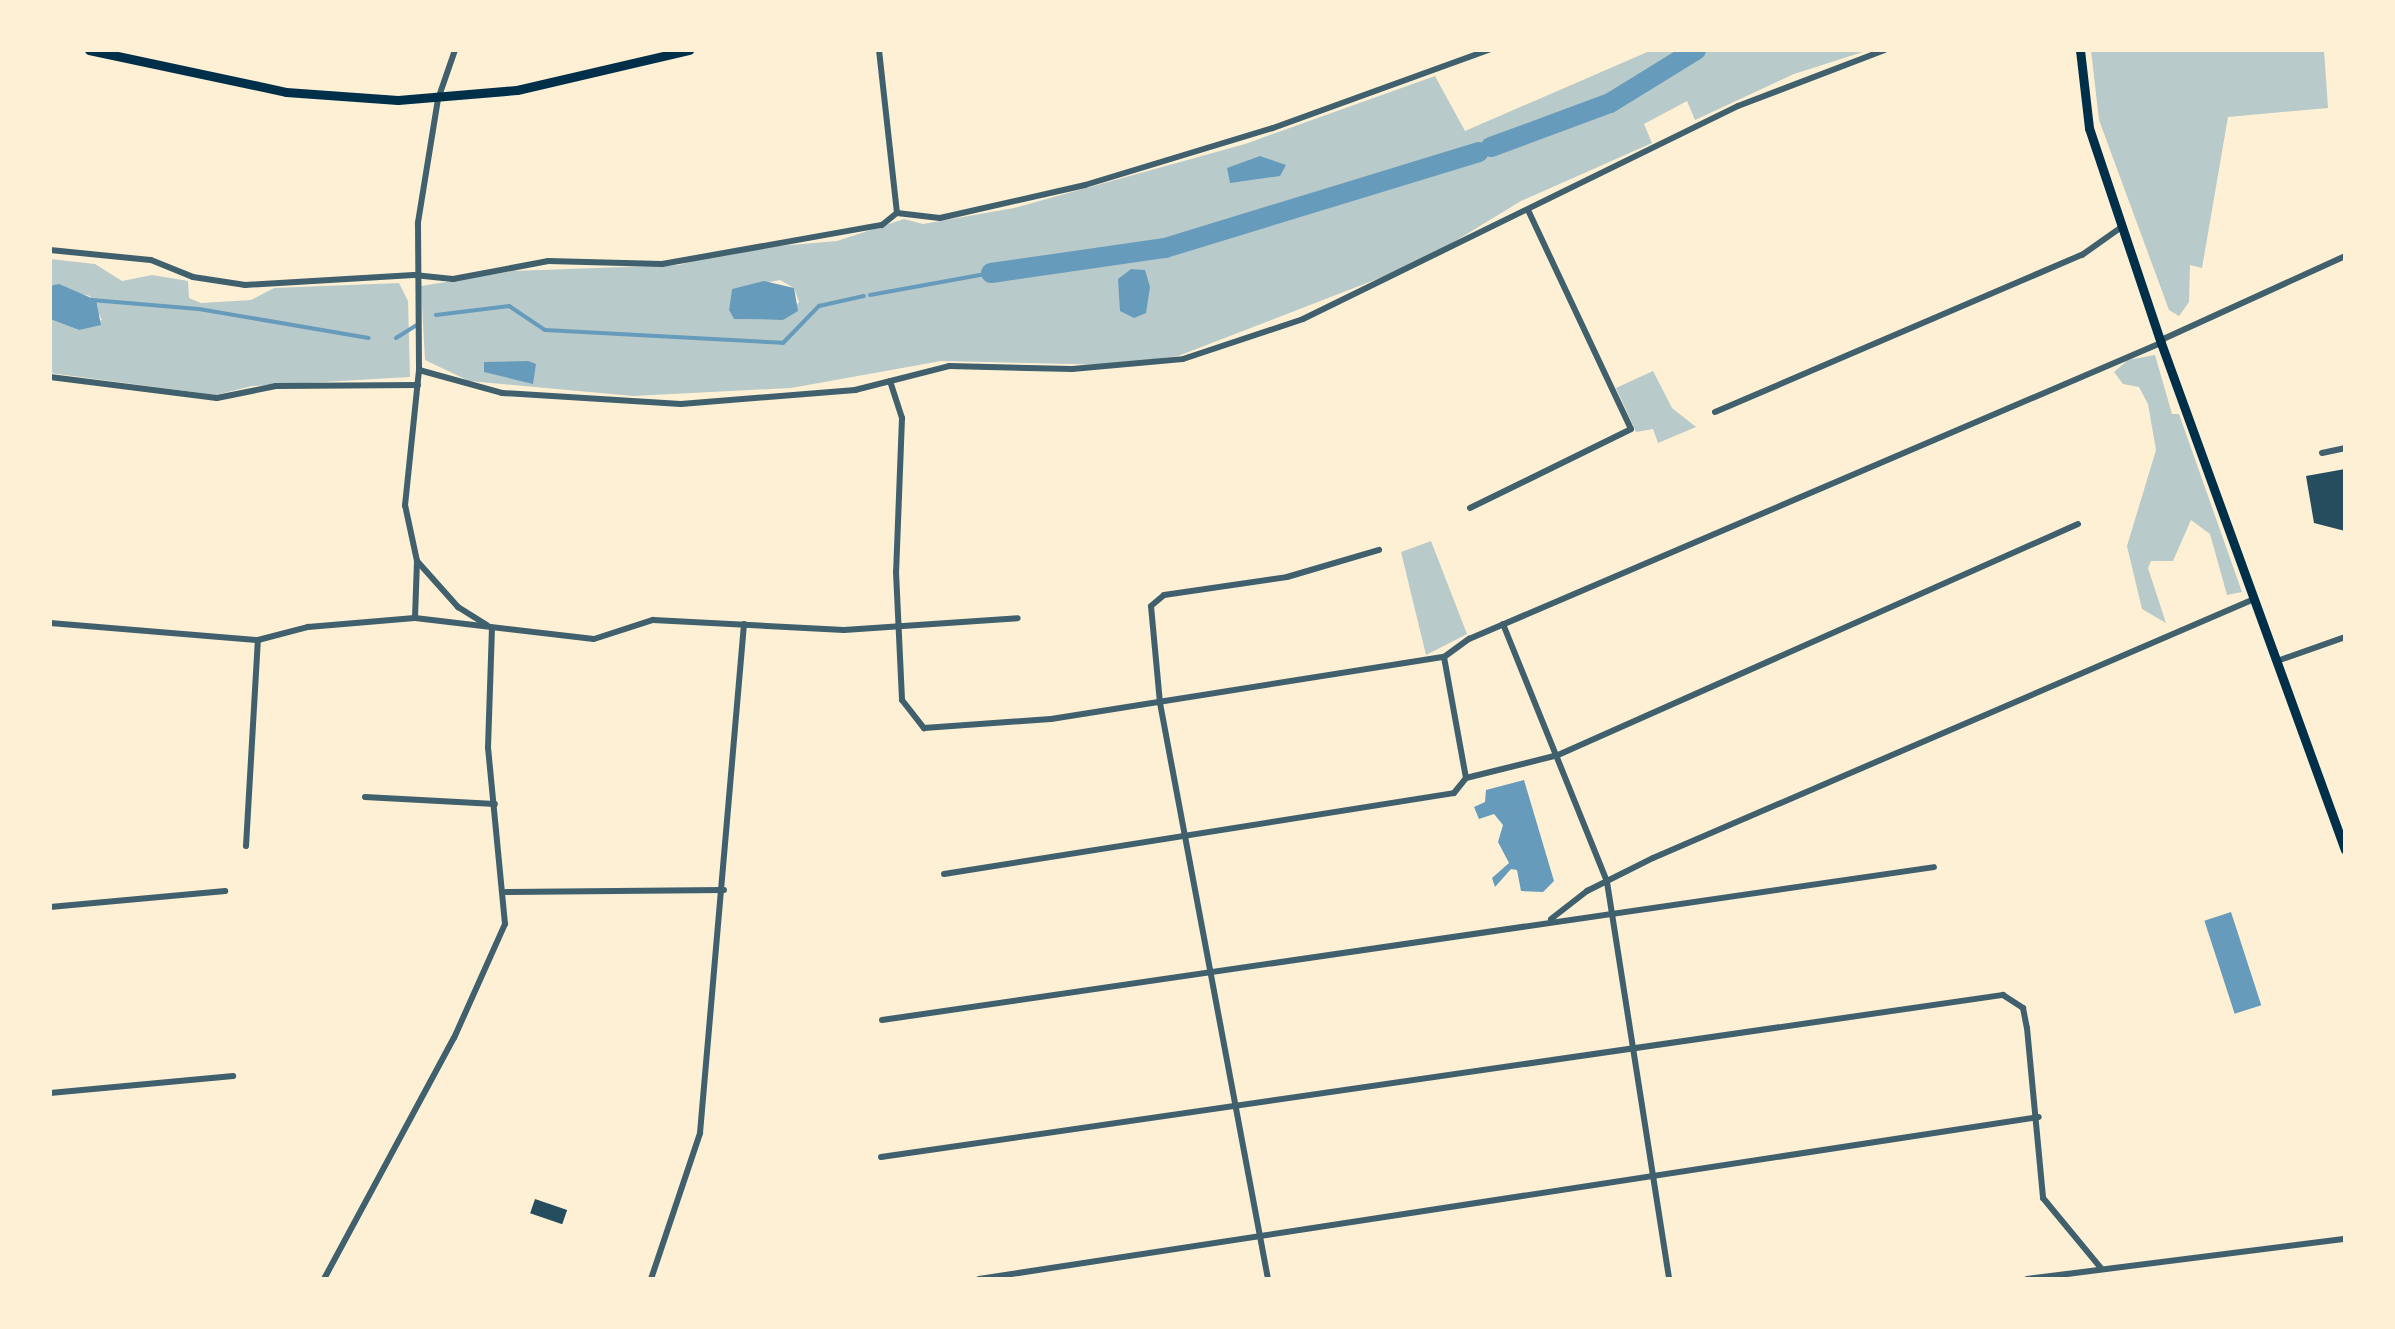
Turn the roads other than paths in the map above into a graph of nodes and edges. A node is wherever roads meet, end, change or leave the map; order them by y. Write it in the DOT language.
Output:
graph roads {
  1 [pos="90,50"];
  2 [pos="455,50"];
  3 [pos="690,50"];
  4 [pos="879,50"];
  5 [pos="1488,50"];
  6 [pos="1884,50"];
  7 [pos="2080,50"];
  8 [pos="438,100"];
  9 [pos="1529,212"];
  10 [pos="897,213"];
  11 [pos="2124,226"];
  12 [pos="50,250"];
  13 [pos="2345,256"];
  14 [pos="414,275"];
  15 [pos="2161,342"];
  16 [pos="418,370"];
  17 [pos="50,377"];
  18 [pos="890,382"];
  19 [pos="418,385"];
  20 [pos="1714,412"];
  21 [pos="2345,448"];
  22 [pos="2322,453"];
  23 [pos="1470,508"];
  24 [pos="2078,524"];
  25 [pos="1378,550"];
  26 [pos="417,561"];
  27 [pos="2252,600"];
  28 [pos="415,618"];
  29 [pos="1018,618"];
  30 [pos="50,623"];
  31 [pos="744,624"];
  32 [pos="1503,624"];
  33 [pos="492,628"];
  34 [pos="897,628"];
  35 [pos="2345,638"];
  36 [pos="258,640"];
  37 [pos="1444,657"];
  38 [pos="2277,661"];
  39 [pos="1160,703"];
  40 [pos="1558,754"];
  41 [pos="1466,778"];
  42 [pos="365,797"];
  43 [pos="495,804"];
  44 [pos="1185,840"];
  45 [pos="246,846"];
  46 [pos="2345,850"];
  47 [pos="1934,867"];
  48 [pos="944,874"];
  49 [pos="1608,882"];
  50 [pos="724,890"];
  51 [pos="225,891"];
  52 [pos="506,892"];
  53 [pos="50,906"];
  54 [pos="1612,912"];
  55 [pos="1550,920"];
  56 [pos="1208,971"];
  57 [pos="882,1020"];
  58 [pos="1631,1049"];
  59 [pos="233,1076"];
  60 [pos="50,1093"];
  61 [pos="1234,1107"];
  62 [pos="2039,1118"];
  63 [pos="881,1157"];
  64 [pos="1652,1176"];
  65 [pos="1261,1239"];
  66 [pos="2345,1239"];
  67 [pos="2101,1268"];
  68 [pos="2038,1278"];
  69 [pos="324,1279"];
  70 [pos="651,1279"];
  71 [pos="980,1279"];
  72 [pos="1268,1279"];
  73 [pos="1669,1279"];
  74 [pos="2028,1279"];
  1 -- 8 [label="main road"];
  2 -- 8 [label="street"];
  3 -- 8 [label="main road"];
  4 -- 10 [label="street"];
  5 -- 10 [label="street"];
  6 -- 9 [label="street"];
  7 -- 11 [label="main road"];
  8 -- 14 [label="street"];
  9 -- 18 [label="street"];
  9 -- 23 [label="street"];
  10 -- 14 [label="street"];
  11 -- 15 [label="main road"];
  11 -- 20 [label="street"];
  12 -- 14 [label="street"];
  13 -- 15 [label="street"];
  14 -- 16 [label="street"];
  15 -- 27 [label="main road"];
  15 -- 32 [label="street"];
  16 -- 18 [label="street"];
  16 -- 19 [label="street"];
  17 -- 19 [label="street"];
  18 -- 34 [label="street"];
  19 -- 26 [label="street"];
  21 -- 22 [label="street"];
  24 -- 40 [label="street"];
  25 -- 39 [label="street"];
  26 -- 28 [label="street"];
  26 -- 33 [label="street"];
  27 -- 38 [label="main road"];
  27 -- 49 [label="street"];
  28 -- 33 [label="street"];
  28 -- 36 [label="street"];
  29 -- 34 [label="street"];
  30 -- 36 [label="street"];
  31 -- 33 [label="street"];
  31 -- 34 [label="street"];
  31 -- 50 [label="street"];
  32 -- 37 [label="street"];
  32 -- 40 [label="street"];
  33 -- 43 [label="street"];
  34 -- 39 [label="street"];
  35 -- 38 [label="street"];
  36 -- 45 [label="street"];
  37 -- 39 [label="street"];
  37 -- 41 [label="street"];
  38 -- 46 [label="main road"];
  39 -- 44 [label="street"];
  40 -- 41 [label="street"];
  40 -- 49 [label="street"];
  41 -- 44 [label="street"];
  42 -- 43 [label="street"];
  43 -- 52 [label="street"];
  44 -- 48 [label="street"];
  44 -- 56 [label="street"];
  47 -- 54 [label="street"];
  49 -- 54 [label="street"];
  49 -- 55 [label="street"];
  50 -- 52 [label="street"];
  50 -- 70 [label="street"];
  51 -- 53 [label="street"];
  52 -- 69 [label="street"];
  54 -- 55 [label="street"];
  54 -- 58 [label="street"];
  55 -- 56 [label="street"];
  56 -- 57 [label="street"];
  56 -- 61 [label="street"];
  58 -- 61 [label="street"];
  58 -- 62 [label="street"];
  58 -- 64 [label="street"];
  59 -- 60 [label="street"];
  61 -- 63 [label="street"];
  61 -- 65 [label="street"];
  62 -- 64 [label="street"];
  62 -- 67 [label="street"];
  64 -- 65 [label="street"];
  64 -- 73 [label="street"];
  65 -- 71 [label="street"];
  65 -- 72 [label="street"];
  66 -- 67 [label="street"];
  67 -- 68 [label="street"];
  68 -- 74 [label="street"];
}
